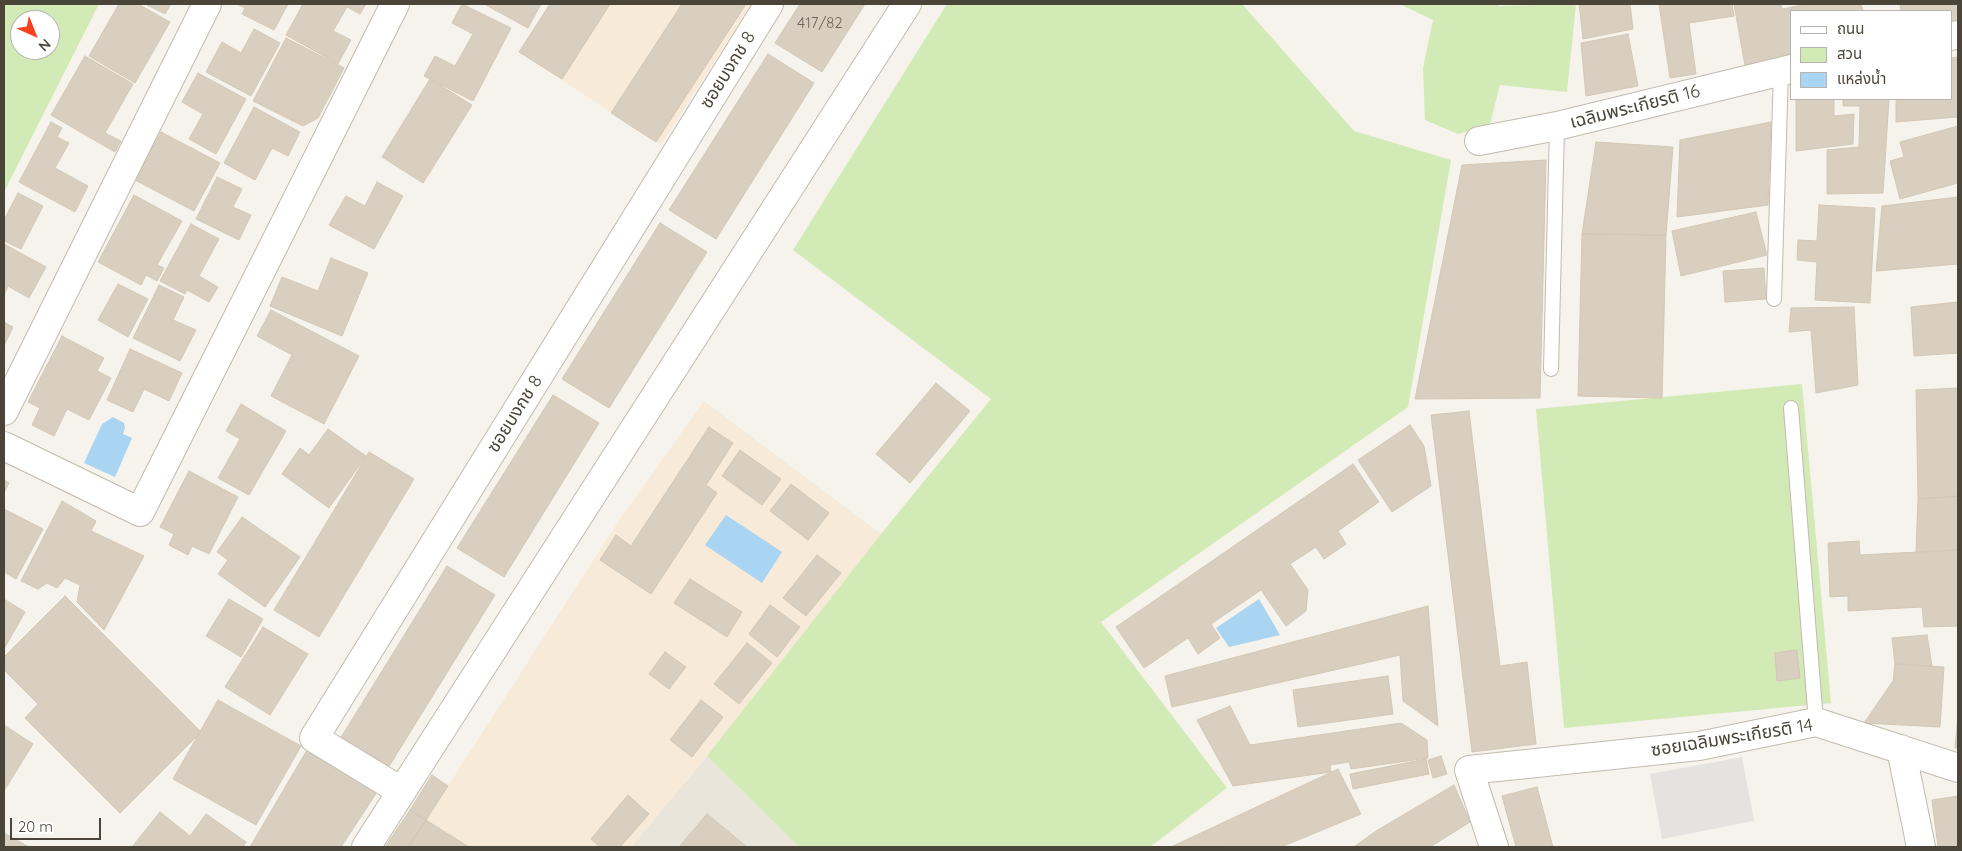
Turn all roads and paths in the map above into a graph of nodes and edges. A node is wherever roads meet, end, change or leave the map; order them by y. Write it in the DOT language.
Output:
graph roads {
  1 [pos="207,4"];
  2 [pos="394,4"];
  3 [pos="769,4"];
  4 [pos="907,4"];
  5 [pos="1786,70"];
  6 [pos="1557,126"];
  7 [pos="1479,141"];
  8 [pos="1774,299"];
  9 [pos="1551,369"];
  10 [pos="1791,408"];
  11 [pos="4,411"];
  12 [pos="4,446"];
  13 [pos="1816,722"];
  14 [pos="1901,749"];
  15 [pos="1958,768"];
  16 [pos="401,791"];
  17 [pos="366,847"];
  18 [pos="1494,847"];
  19 [pos="1921,847"];
  1 -- 11 [label="street"];
  2 -- 12 [label="street"];
  3 -- 16 [label="street, ซอยบงกช 8"];
  4 -- 16 [label="street"];
  5 -- 6 [label="street, เฉลิมพระเกียรติ 16"];
  5 -- 8 [label="lane"];
  6 -- 7 [label="street, เฉลิมพระเกียรติ 16"];
  6 -- 9 [label="lane"];
  10 -- 13 [label="lane"];
  13 -- 14 [label="street, ซอยเฉลิมพระเกียรติ 14"];
  13 -- 18 [label="street, ซอยเฉลิมพระเกียรติ 14"];
  14 -- 15 [label="street, ซอยเฉลิมพระเกียรติ 14"];
  14 -- 19 [label="street"];
  16 -- 17 [label="street"];
}
